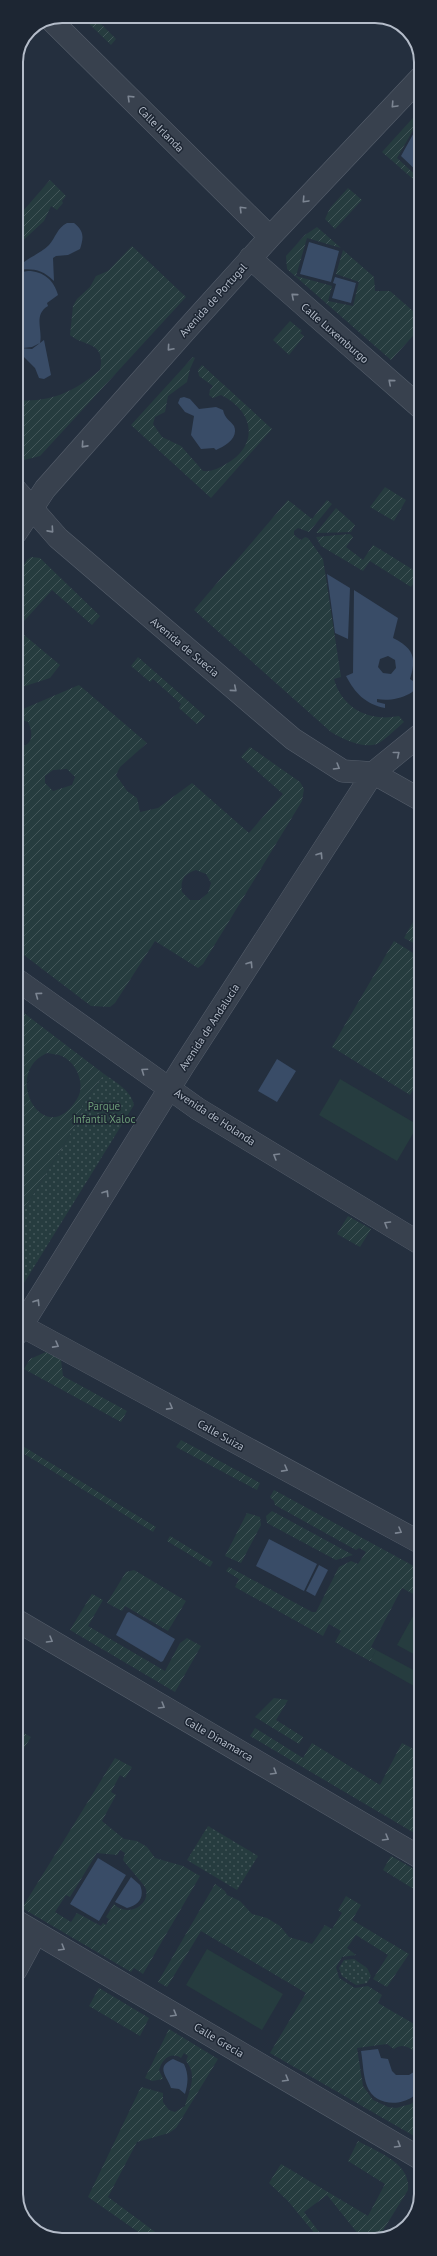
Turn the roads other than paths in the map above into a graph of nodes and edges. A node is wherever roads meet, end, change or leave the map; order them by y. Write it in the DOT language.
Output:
graph roads {
  1 [pos="55,24"];
  2 [pos="414,84"];
  3 [pos="270,237"];
  4 [pos="250,258"];
  5 [pos="414,402"];
  6 [pos="23,499"];
  7 [pos="31,509"];
  8 [pos="23,522"];
  9 [pos="414,740"];
  10 [pos="373,773"];
  11 [pos="414,796"];
  12 [pos="23,984"];
  13 [pos="171,1089"];
  14 [pos="414,1240"];
  15 [pos="23,1325"];
  16 [pos="23,1333"];
  17 [pos="414,1539"];
  18 [pos="23,1624"];
  19 [pos="414,1854"];
  20 [pos="23,1925"];
  21 [pos="36,1932"];
  22 [pos="23,1957"];
  23 [pos="414,2155"];
  3 -- 1 [label="street, Calle Irlanda, one-way"];
  2 -- 3 [label="street, Avenida de Portugal, one-way"];
  3 -- 4 [label="street, Avenida de Portugal"];
  5 -- 4 [label="street, Calle Luxemburgo, one-way"];
  4 -- 7 [label="street, Avenida de Portugal, one-way"];
  6 -- 7 [label="street, Avenida de Suecia"];
  7 -- 8 [label="street, Avenida de Portugal"];
  7 -- 10 [label="street, Avenida de Suecia, one-way"];
  10 -- 9 [label="street, Avenida de Andalucía, one-way"];
  10 -- 11 [label="street"];
  13 -- 10 [label="street, Avenida de Andalucía, one-way"];
  13 -- 12 [label="street, Avenida de Holanda, one-way"];
  14 -- 13 [label="street, Avenida de Holanda, one-way"];
  15 -- 13 [label="street, Avenida de Andalucía, one-way"];
  16 -- 17 [label="street, Calle Suiza, one-way"];
  18 -- 19 [label="street, Calle Dinamarca, one-way"];
  20 -- 21 [label="street, Calle Grecia"];
  21 -- 22 [label="street"];
  21 -- 23 [label="street, Calle Grecia, one-way"];
}
